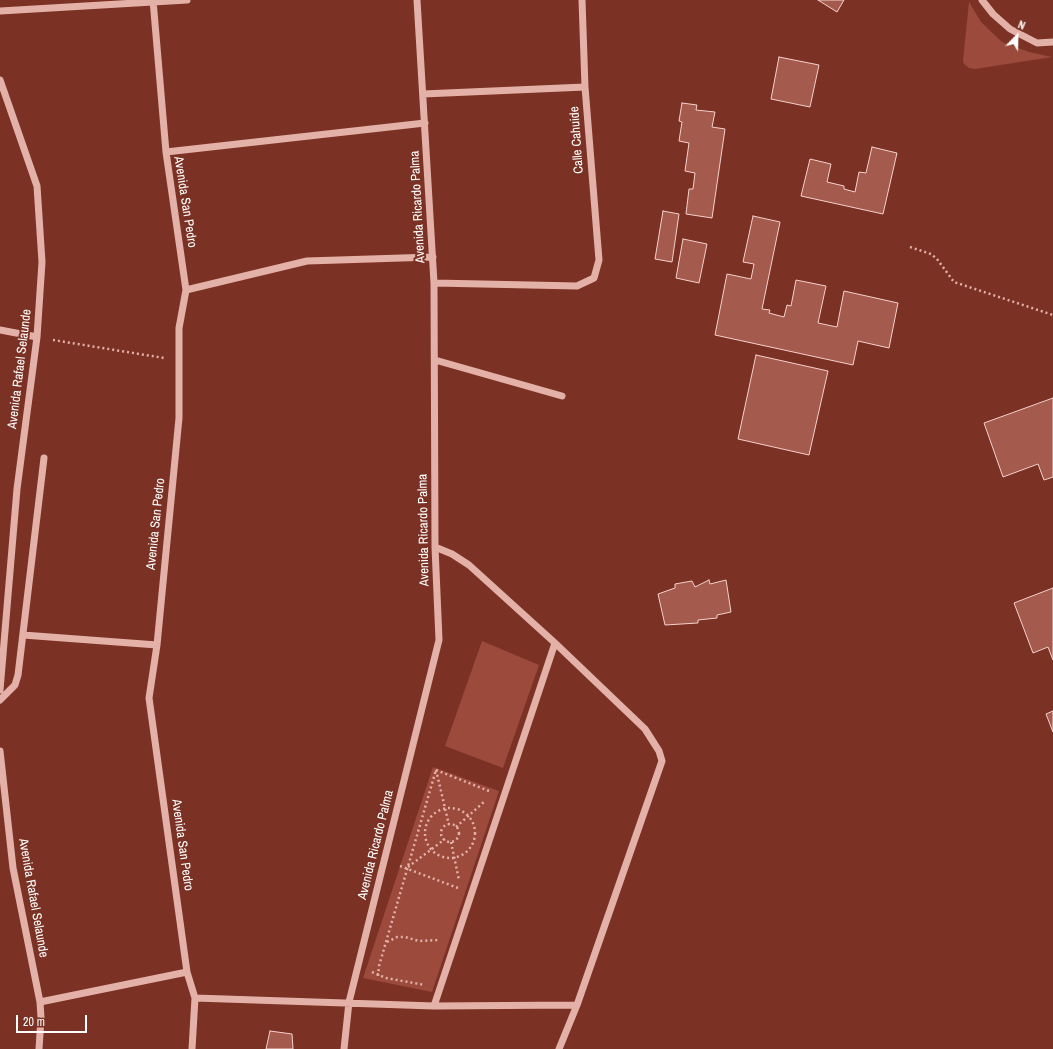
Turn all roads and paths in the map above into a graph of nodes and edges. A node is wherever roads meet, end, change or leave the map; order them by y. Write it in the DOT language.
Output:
graph roads {
  1 [pos="187,0"];
  2 [pos="417,0"];
  3 [pos="582,0"];
  4 [pos="982,0"];
  5 [pos="153,1"];
  6 [pos="0,11"];
  7 [pos="1053,42"];
  8 [pos="0,80"];
  9 [pos="585,87"];
  10 [pos="423,94"];
  11 [pos="425,123"];
  12 [pos="166,152"];
  13 [pos="910,247"];
  14 [pos="433,257"];
  15 [pos="434,282"];
  16 [pos="186,290"];
  17 [pos="1053,315"];
  18 [pos="0,330"];
  19 [pos="36,338"];
  20 [pos="179,360"];
  21 [pos="434,360"];
  22 [pos="562,396"];
  23 [pos="44,458"];
  24 [pos="435,547"];
  25 [pos="23,635"];
  26 [pos="555,643"];
  27 [pos="157,645"];
  28 [pos="0,690"];
  29 [pos="0,700"];
  30 [pos="0,751"];
  31 [pos="436,770"];
  32 [pos="495,793"];
  33 [pos="490,798"];
  34 [pos="446,808"];
  35 [pos="469,816"];
  36 [pos="449,825"];
  37 [pos="456,827"];
  38 [pos="479,837"];
  39 [pos="444,840"];
  40 [pos="451,842"];
  41 [pos="476,845"];
  42 [pos="432,850"];
  43 [pos="454,858"];
  44 [pos="407,868"];
  45 [pos="398,873"];
  46 [pos="444,940"];
  47 [pos="386,943"];
  48 [pos="370,971"];
  49 [pos="187,972"];
  50 [pos="378,976"];
  51 [pos="429,983"];
  52 [pos="195,998"];
  53 [pos="40,1002"];
  54 [pos="350,1002"];
  55 [pos="577,1005"];
  56 [pos="434,1006"];
  57 [pos="39,1049"];
  58 [pos="192,1049"];
  59 [pos="344,1049"];
  60 [pos="559,1049"];
  1 -- 5 [label="street"];
  2 -- 10 [label="street, Avenida Ricardo Palma"];
  3 -- 9 [label="street, Calle Cahuide"];
  4 -- 7 [label="street"];
  5 -- 6 [label="street"];
  5 -- 12 [label="street, Avenida San Pedro"];
  8 -- 19 [label="street, Avenida Rafael Selaunde"];
  9 -- 10 [label="street"];
  9 -- 15 [label="street, Calle Cahuide"];
  10 -- 11 [label="street, Avenida Ricardo Palma"];
  11 -- 12 [label="street"];
  11 -- 14 [label="street, Avenida Ricardo Palma"];
  12 -- 16 [label="street, Avenida San Pedro"];
  13 -- 17 [label="path"];
  14 -- 15 [label="street, Avenida Ricardo Palma"];
  14 -- 16 [label="street"];
  15 -- 21 [label="street, Avenida Ricardo Palma"];
  16 -- 20 [label="street, Avenida San Pedro"];
  18 -- 19 [label="street"];
  19 -- 20 [label="path"];
  19 -- 28 [label="street, Avenida Rafael Selaunde"];
  20 -- 27 [label="street, Avenida San Pedro"];
  21 -- 22 [label="street"];
  21 -- 24 [label="street, Avenida Ricardo Palma"];
  23 -- 25 [label="street"];
  24 -- 26 [label="street"];
  24 -- 54 [label="street, Avenida Ricardo Palma"];
  25 -- 27 [label="street"];
  25 -- 29 [label="street"];
  26 -- 55 [label="street"];
  26 -- 56 [label="street"];
  27 -- 49 [label="street, Avenida San Pedro"];
  30 -- 53 [label="street, Avenida Rafael Selaunde"];
  31 -- 32 [label="path"];
  31 -- 34 [label="path"];
  31 -- 44 [label="path"];
  33 -- 35 [label="path"];
  34 -- 35 [label="path"];
  34 -- 36 [label="path"];
  34 -- 42 [label="path"];
  35 -- 37 [label="path"];
  35 -- 43 [label="path"];
  36 -- 37 [label="path"];
  36 -- 39 [label="path"];
  37 -- 40 [label="path"];
  38 -- 41 [label="path"];
  39 -- 40 [label="path"];
  39 -- 42 [label="path"];
  40 -- 43 [label="path"];
  42 -- 43 [label="path"];
  42 -- 44 [label="path"];
  43 -- 44 [label="path"];
  44 -- 45 [label="path"];
  44 -- 47 [label="path"];
  46 -- 47 [label="path"];
  47 -- 50 [label="path"];
  48 -- 50 [label="path"];
  49 -- 52 [label="street, Avenida San Pedro"];
  49 -- 53 [label="street"];
  50 -- 51 [label="path"];
  52 -- 54 [label="street"];
  52 -- 58 [label="street, Avenida San Pedro"];
  53 -- 57 [label="street, Avenida Rafael Selaunde"];
  54 -- 56 [label="street"];
  54 -- 59 [label="street, Avenida Ricardo Palma"];
  55 -- 56 [label="street"];
  55 -- 60 [label="street"];
}
